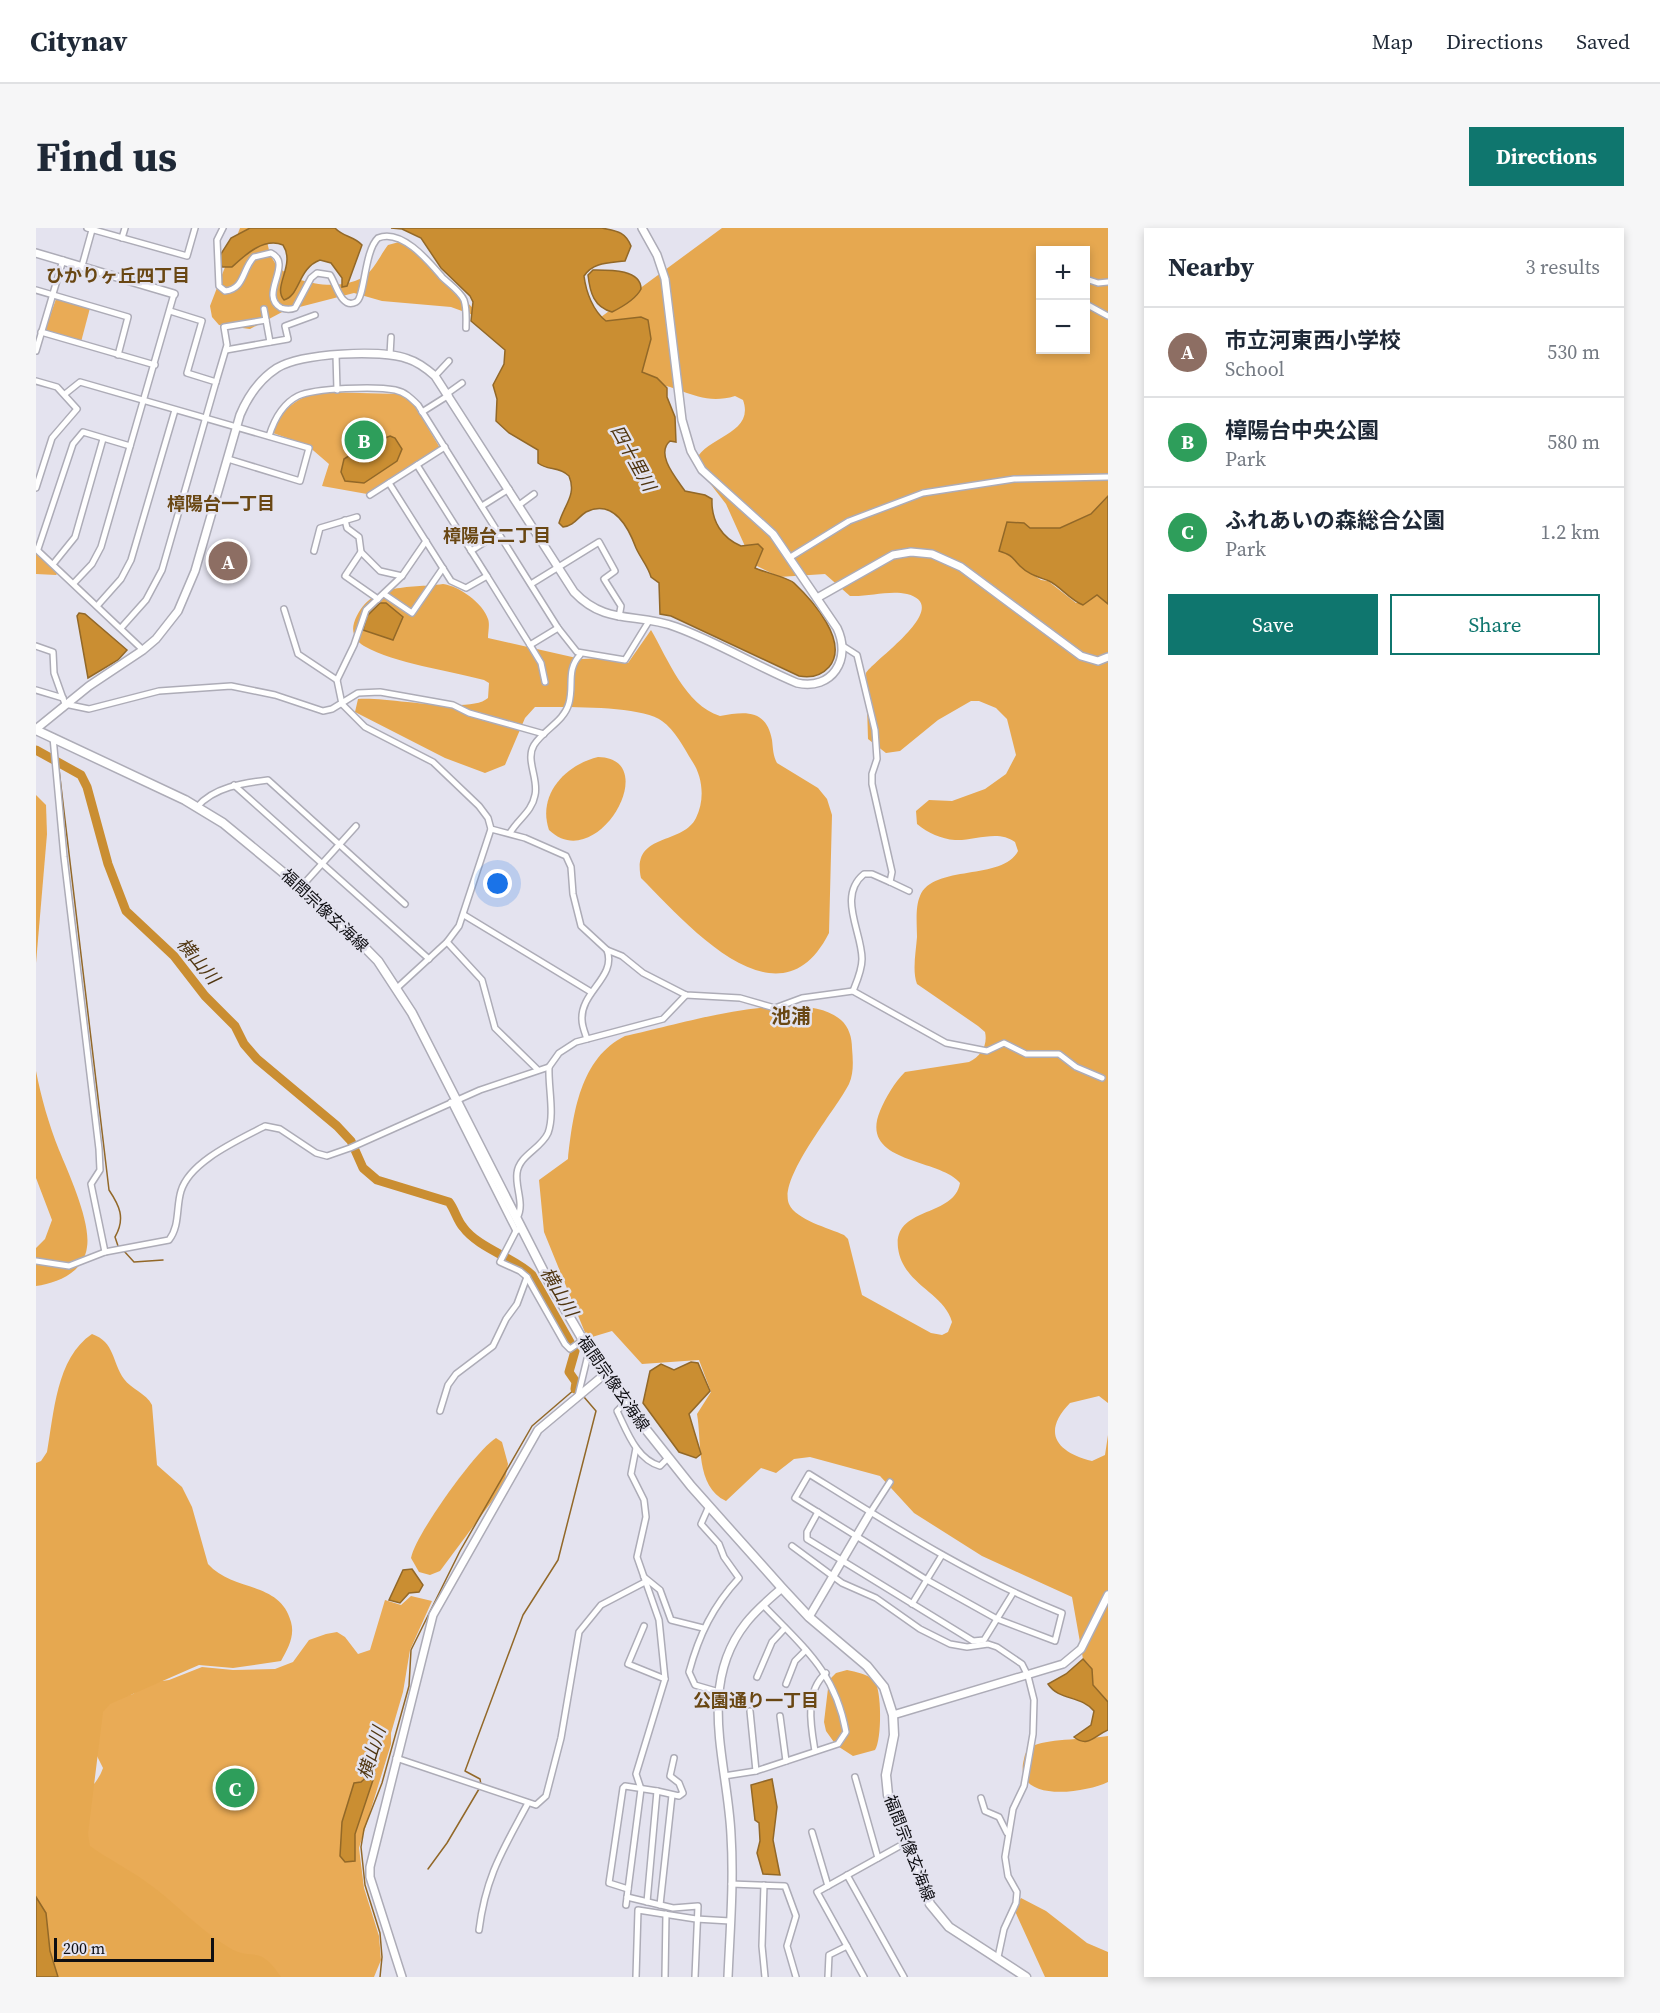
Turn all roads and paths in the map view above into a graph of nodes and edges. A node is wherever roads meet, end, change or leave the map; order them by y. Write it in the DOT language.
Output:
graph roads {
  1 [pos="125,228"];
  2 [pos="195,228"];
  3 [pos="223,228"];
  4 [pos="642,228"];
  5 [pos="89,229"];
  6 [pos="122,238"];
  7 [pos="36,252"];
  8 [pos="63,260"];
  9 [pos="82,266"];
  10 [pos="1090,280"];
  11 [pos="1108,282"];
  12 [pos="36,290"];
  13 [pos="174,294"];
  14 [pos="52,295"];
  15 [pos="1090,306"];
  16 [pos="264,309"];
  17 [pos="170,311"];
  18 [pos="315,315"];
  19 [pos="1108,316"];
  20 [pos="266,320"];
  21 [pos="466,328"];
  22 [pos="41,332"];
  23 [pos="391,337"];
  24 [pos="270,342"];
  25 [pos="226,350"];
  26 [pos="36,351"];
  27 [pos="118,355"];
  28 [pos="336,355"];
  29 [pos="390,355"];
  30 [pos="449,361"];
  31 [pos="154,365"];
  32 [pos="435,376"];
  33 [pos="36,381"];
  34 [pos="216,382"];
  35 [pos="462,383"];
  36 [pos="337,390"];
  37 [pos="65,394"];
  38 [pos="448,394"];
  39 [pos="144,400"];
  40 [pos="175,410"];
  41 [pos="423,412"];
  42 [pos="206,418"];
  43 [pos="236,427"];
  44 [pos="269,436"];
  45 [pos="103,439"];
  46 [pos="130,446"];
  47 [pos="445,447"];
  48 [pos="228,459"];
  49 [pos="417,465"];
  50 [pos="1108,477"];
  51 [pos="389,483"];
  52 [pos="36,488"];
  53 [pos="509,489"];
  54 [pos="534,494"];
  55 [pos="370,495"];
  56 [pos="519,505"];
  57 [pos="482,507"];
  58 [pos="357,517"];
  59 [pos="345,520"];
  60 [pos="499,533"];
  61 [pos="426,541"];
  62 [pos="37,549"];
  63 [pos="314,551"];
  64 [pos="471,551"];
  65 [pos="361,552"];
  66 [pos="789,558"];
  67 [pos="54,563"];
  68 [pos="558,567"];
  69 [pos="443,568"];
  70 [pos="402,576"];
  71 [pos="487,576"];
  72 [pos="74,583"];
  73 [pos="531,584"];
  74 [pos="384,594"];
  75 [pos="817,598"];
  76 [pos="378,599"];
  77 [pos="97,606"];
  78 [pos="284,609"];
  79 [pos="619,617"];
  80 [pos="649,621"];
  81 [pos="121,628"];
  82 [pos="558,628"];
  83 [pos="530,645"];
  84 [pos="36,646"];
  85 [pos="843,646"];
  86 [pos="143,650"];
  87 [pos="580,655"];
  88 [pos="1108,657"];
  89 [pos="337,680"];
  90 [pos="545,681"];
  91 [pos="36,690"];
  92 [pos="64,701"];
  93 [pos="342,704"];
  94 [pos="36,729"];
  95 [pos="544,734"];
  96 [pos="53,737"];
  97 [pos="234,785"];
  98 [pos="197,807"];
  99 [pos="356,826"];
  100 [pos="491,829"];
  101 [pos="510,833"];
  102 [pos="339,844"];
  103 [pos="322,864"];
  104 [pos="890,882"];
  105 [pos="301,887"];
  106 [pos="909,891"];
  107 [pos="405,903"];
  108 [pos="464,915"];
  109 [pos="447,942"];
  110 [pos="607,950"];
  111 [pos="429,959"];
  112 [pos="397,988"];
  113 [pos="854,991"];
  114 [pos="591,992"];
  115 [pos="686,995"];
  116 [pos="587,1039"];
  117 [pos="549,1067"];
  118 [pos="537,1069"];
  119 [pos="1102,1078"];
  120 [pos="453,1101"];
  121 [pos="517,1218"];
  122 [pos="519,1230"];
  123 [pos="105,1252"];
  124 [pos="36,1261"];
  125 [pos="527,1277"];
  126 [pos="583,1340"];
  127 [pos="592,1354"];
  128 [pos="605,1374"];
  129 [pos="578,1396"];
  130 [pos="625,1403"];
  131 [pos="440,1411"];
  132 [pos="636,1448"];
  133 [pos="668,1458"];
  134 [pos="890,1482"];
  135 [pos="710,1506"];
  136 [pos="818,1512"];
  137 [pos="870,1512"];
  138 [pos="856,1535"];
  139 [pos="792,1546"];
  140 [pos="942,1555"];
  141 [pos="842,1560"];
  142 [pos="831,1576"];
  143 [pos="644,1579"];
  144 [pos="927,1580"];
  145 [pos="782,1588"];
  146 [pos="1013,1593"];
  147 [pos="1108,1595"];
  148 [pos="912,1604"];
  149 [pos="762,1605"];
  150 [pos="809,1617"];
  151 [pos="997,1619"];
  152 [pos="644,1626"];
  153 [pos="703,1628"];
  154 [pos="785,1628"];
  155 [pos="806,1650"];
  156 [pos="826,1673"];
  157 [pos="1028,1676"];
  158 [pos="757,1677"];
  159 [pos="665,1679"];
  160 [pos="786,1684"];
  161 [pos="719,1692"];
  162 [pos="750,1711"];
  163 [pos="896,1714"];
  164 [pos="780,1716"];
  165 [pos="815,1751"];
  166 [pos="396,1758"];
  167 [pos="674,1758"];
  168 [pos="786,1761"];
  169 [pos="756,1771"];
  170 [pos="724,1776"];
  171 [pos="855,1777"];
  172 [pos="641,1789"];
  173 [pos="657,1791"];
  174 [pos="672,1795"];
  175 [pos="981,1798"];
  176 [pos="528,1803"];
  177 [pos="812,1832"];
  178 [pos="1007,1834"];
  179 [pos="905,1843"];
  180 [pos="878,1858"];
  181 [pos="847,1875"];
  182 [pos="731,1884"];
  183 [pos="764,1885"];
  184 [pos="828,1886"];
  185 [pos="628,1889"];
  186 [pos="627,1897"];
  187 [pos="647,1902"];
  188 [pos="626,1905"];
  189 [pos="660,1905"];
  190 [pos="666,1914"];
  191 [pos="696,1919"];
  192 [pos="730,1921"];
  193 [pos="479,1930"];
  194 [pos="847,1946"];
  195 [pos="998,1957"];
  196 [pos="402,1977"];
  197 [pos="636,1977"];
  198 [pos="665,1977"];
  199 [pos="695,1977"];
  200 [pos="728,1977"];
  201 [pos="765,1977"];
  202 [pos="796,1977"];
  203 [pos="828,1977"];
  204 [pos="864,1977"];
  205 [pos="904,1977"];
  206 [pos="1026,1977"];
  1 -- 6 [label="street"];
  2 -- 6 [label="street"];
  3 -- 21 [label="street"];
  4 -- 66 [label="street"];
  5 -- 6 [label="street"];
  5 -- 9 [label="street"];
  7 -- 8 [label="street"];
  8 -- 9 [label="street"];
  8 -- 14 [label="street"];
  9 -- 13 [label="street"];
  10 -- 11 [label="street"];
  12 -- 14 [label="street"];
  13 -- 17 [label="street"];
  14 -- 22 [label="street"];
  14 -- 27 [label="street"];
  15 -- 19 [label="street"];
  16 -- 20 [label="street"];
  17 -- 31 [label="street"];
  17 -- 34 [label="street"];
  18 -- 24 [label="street"];
  20 -- 24 [label="street"];
  20 -- 25 [label="street"];
  22 -- 26 [label="street"];
  22 -- 27 [label="street"];
  23 -- 29 [label="street"];
  24 -- 25 [label="street"];
  25 -- 34 [label="street"];
  27 -- 31 [label="street"];
  28 -- 29 [label="street"];
  28 -- 36 [label="street"];
  28 -- 43 [label="street"];
  29 -- 32 [label="street"];
  30 -- 32 [label="street"];
  31 -- 39 [label="street"];
  32 -- 38 [label="street"];
  33 -- 37 [label="street"];
  34 -- 42 [label="street"];
  35 -- 38 [label="street"];
  36 -- 41 [label="street"];
  36 -- 44 [label="street"];
  37 -- 39 [label="street"];
  37 -- 52 [label="street"];
  38 -- 41 [label="street"];
  38 -- 53 [label="street"];
  39 -- 40 [label="street"];
  39 -- 46 [label="street"];
  40 -- 42 [label="street"];
  40 -- 77 [label="street"];
  41 -- 47 [label="street"];
  42 -- 43 [label="street"];
  42 -- 81 [label="street"];
  43 -- 44 [label="street"];
  43 -- 48 [label="street"];
  44 -- 48 [label="street"];
  45 -- 46 [label="street"];
  45 -- 62 [label="street"];
  45 -- 67 [label="street"];
  46 -- 72 [label="street"];
  47 -- 49 [label="street"];
  47 -- 57 [label="street"];
  48 -- 86 [label="street"];
  49 -- 51 [label="street"];
  49 -- 64 [label="street"];
  50 -- 66 [label="street"];
  51 -- 55 [label="street"];
  51 -- 61 [label="street"];
  53 -- 56 [label="street"];
  53 -- 57 [label="street"];
  54 -- 56 [label="street"];
  56 -- 68 [label="street"];
  57 -- 60 [label="street"];
  58 -- 59 [label="street"];
  59 -- 63 [label="street"];
  59 -- 65 [label="street"];
  60 -- 64 [label="street"];
  60 -- 73 [label="street"];
  61 -- 69 [label="street"];
  61 -- 70 [label="street"];
  62 -- 67 [label="street"];
  64 -- 71 [label="street"];
  65 -- 70 [label="street"];
  65 -- 76 [label="street"];
  66 -- 75 [label="street"];
  67 -- 72 [label="street"];
  68 -- 73 [label="street"];
  68 -- 79 [label="street"];
  68 -- 79 [label="street"];
  69 -- 71 [label="street"];
  69 -- 74 [label="street"];
  70 -- 74 [label="street"];
  71 -- 83 [label="street"];
  72 -- 77 [label="street"];
  73 -- 82 [label="street"];
  74 -- 76 [label="street"];
  75 -- 85 [label="street"];
  75 -- 88 [label="street"];
  76 -- 89 [label="street"];
  77 -- 81 [label="street"];
  78 -- 89 [label="street"];
  79 -- 80 [label="street"];
  80 -- 85 [label="street"];
  80 -- 87 [label="street"];
  81 -- 86 [label="street"];
  82 -- 83 [label="street"];
  82 -- 87 [label="street"];
  83 -- 90 [label="street"];
  84 -- 92 [label="street"];
  85 -- 104 [label="street"];
  86 -- 92 [label="street"];
  87 -- 95 [label="street"];
  89 -- 93 [label="street"];
  91 -- 92 [label="street"];
  92 -- 93 [label="street"];
  92 -- 94 [label="street"];
  93 -- 95 [label="street"];
  93 -- 100 [label="street"];
  94 -- 96 [label="main road, 福間宗像玄海線"];
  95 -- 101 [label="street"];
  96 -- 98 [label="main road, 福間宗像玄海線"];
  96 -- 123 [label="street"];
  97 -- 98 [label="street"];
  97 -- 102 [label="street"];
  97 -- 103 [label="street"];
  98 -- 105 [label="main road, 福間宗像玄海線"];
  99 -- 102 [label="street"];
  100 -- 101 [label="street"];
  100 -- 108 [label="street"];
  101 -- 110 [label="street"];
  102 -- 103 [label="street"];
  102 -- 107 [label="street"];
  103 -- 105 [label="street"];
  103 -- 111 [label="street"];
  104 -- 106 [label="street"];
  104 -- 113 [label="street"];
  105 -- 112 [label="main road, 福間宗像玄海線"];
  108 -- 109 [label="street"];
  108 -- 114 [label="street"];
  109 -- 111 [label="street"];
  109 -- 118 [label="street"];
  110 -- 114 [label="street"];
  110 -- 115 [label="street"];
  111 -- 112 [label="street"];
  112 -- 120 [label="main road, 福間宗像玄海線"];
  113 -- 115 [label="street"];
  113 -- 119 [label="street"];
  114 -- 116 [label="street"];
  115 -- 116 [label="street"];
  116 -- 117 [label="street"];
  117 -- 118 [label="street"];
  117 -- 121 [label="street"];
  118 -- 120 [label="street"];
  120 -- 121 [label="main road, 福間宗像玄海線"];
  120 -- 122 [label="street"];
  120 -- 123 [label="street"];
  121 -- 122 [label="main road, 福間宗像玄海線"];
  122 -- 125 [label="street"];
  122 -- 126 [label="main road, 福間宗像玄海線"];
  123 -- 124 [label="street"];
  125 -- 126 [label="street"];
  125 -- 131 [label="street"];
  126 -- 127 [label="main road, 福間宗像玄海線"];
  127 -- 128 [label="main road, 福間宗像玄海線"];
  127 -- 129 [label="street"];
  128 -- 129 [label="street"];
  128 -- 130 [label="main road, 福間宗像玄海線"];
  129 -- 166 [label="street"];
  130 -- 132 [label="street"];
  130 -- 133 [label="main road, 福間宗像玄海線"];
  132 -- 133 [label="street"];
  132 -- 143 [label="street"];
  133 -- 135 [label="main road, 福間宗像玄海線"];
  134 -- 137 [label="street"];
  135 -- 145 [label="main road, 福間宗像玄海線"];
  135 -- 153 [label="street"];
  136 -- 137 [label="street"];
  136 -- 138 [label="street"];
  136 -- 141 [label="street"];
  137 -- 138 [label="street"];
  137 -- 140 [label="street"];
  138 -- 141 [label="street"];
  138 -- 144 [label="street"];
  139 -- 142 [label="street"];
  140 -- 144 [label="street"];
  140 -- 146 [label="street"];
  141 -- 142 [label="street"];
  141 -- 148 [label="street"];
  142 -- 150 [label="street"];
  142 -- 157 [label="street"];
  143 -- 153 [label="street"];
  143 -- 159 [label="street"];
  143 -- 176 [label="street"];
  144 -- 148 [label="street"];
  144 -- 151 [label="street"];
  145 -- 149 [label="street"];
  145 -- 150 [label="main road, 福間宗像玄海線"];
  146 -- 151 [label="street"];
  146 -- 151 [label="street"];
  147 -- 157 [label="street"];
  148 -- 151 [label="street"];
  149 -- 154 [label="street"];
  149 -- 161 [label="street"];
  150 -- 163 [label="main road, 福間宗像玄海線"];
  152 -- 159 [label="street"];
  153 -- 161 [label="street"];
  154 -- 155 [label="street"];
  154 -- 158 [label="street"];
  155 -- 156 [label="street"];
  155 -- 160 [label="street"];
  156 -- 165 [label="street"];
  156 -- 165 [label="street"];
  157 -- 163 [label="street"];
  157 -- 178 [label="street"];
  159 -- 172 [label="street"];
  161 -- 170 [label="street"];
  162 -- 169 [label="street"];
  163 -- 179 [label="main road, 福間宗像玄海線"];
  164 -- 168 [label="street"];
  165 -- 168 [label="street"];
  166 -- 176 [label="street"];
  166 -- 196 [label="street"];
  167 -- 174 [label="street"];
  168 -- 169 [label="street"];
  169 -- 170 [label="street"];
  170 -- 182 [label="street"];
  171 -- 180 [label="street"];
  172 -- 173 [label="street"];
  172 -- 185 [label="street"];
  172 -- 185 [label="street"];
  173 -- 174 [label="street"];
  173 -- 187 [label="street"];
  174 -- 189 [label="street"];
  175 -- 178 [label="street"];
  176 -- 193 [label="street"];
  177 -- 184 [label="street"];
  178 -- 195 [label="street"];
  179 -- 180 [label="street"];
  179 -- 195 [label="main road, 福間宗像玄海線"];
  180 -- 181 [label="street"];
  181 -- 184 [label="street"];
  181 -- 205 [label="street"];
  182 -- 183 [label="street"];
  182 -- 192 [label="street"];
  183 -- 201 [label="street"];
  183 -- 202 [label="street"];
  184 -- 194 [label="street"];
  185 -- 186 [label="street"];
  186 -- 187 [label="street"];
  186 -- 188 [label="street"];
  187 -- 189 [label="street"];
  189 -- 191 [label="street"];
  190 -- 191 [label="street"];
  190 -- 197 [label="street"];
  190 -- 198 [label="street"];
  191 -- 192 [label="street"];
  191 -- 199 [label="street"];
  192 -- 200 [label="street"];
  194 -- 203 [label="street"];
  194 -- 204 [label="street"];
  195 -- 206 [label="main road, 福間宗像玄海線"];
}
